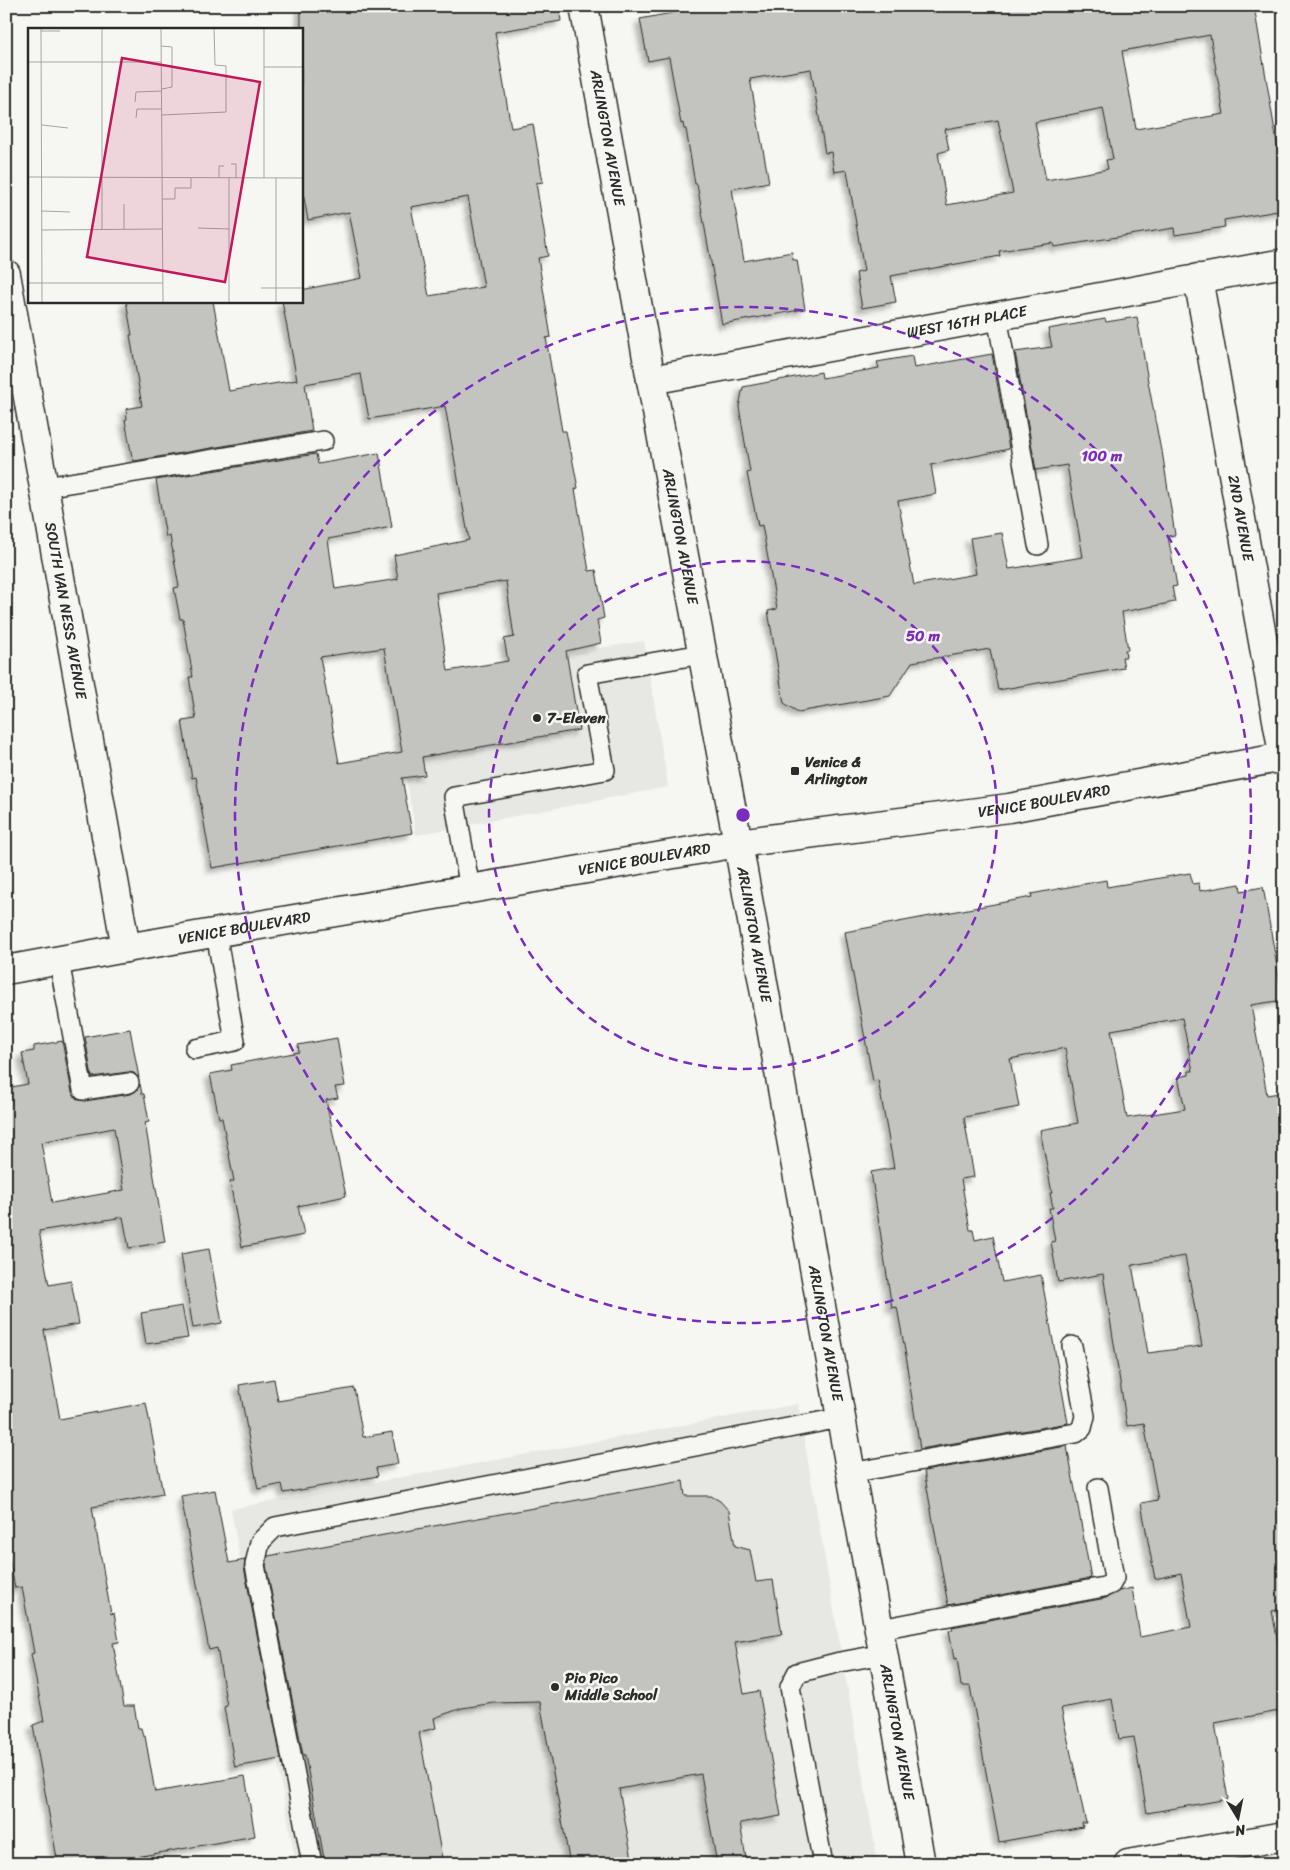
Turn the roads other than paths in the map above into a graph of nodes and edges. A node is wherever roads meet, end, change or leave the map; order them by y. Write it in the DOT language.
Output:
graph roads {
  1 [pos="584,6"];
  2 [pos="1284,263"];
  3 [pos="6,274"];
  4 [pos="1198,278"];
  5 [pos="996,316"];
  6 [pos="650,380"];
  7 [pos="323,441"];
  8 [pos="45,488"];
  9 [pos="1038,545"];
  10 [pos="702,654"];
  11 [pos="1284,757"];
  12 [pos="738,843"];
  13 [pos="470,888"];
  14 [pos="216,933"];
  15 [pos="126,948"];
  16 [pos="58,960"];
  17 [pos="6,970"];
  18 [pos="196,1048"];
  19 [pos="129,1083"];
  20 [pos="1072,1346"];
  21 [pos="840,1418"];
  22 [pos="850,1473"];
  23 [pos="1098,1488"];
  24 [pos="882,1642"];
  25 [pos="1284,1836"];
  26 [pos="312,1864"];
  27 [pos="823,1864"];
  28 [pos="921,1864"];
  29 [pos="1128,1864"];
  1 -- 6 [label="main road, ARLINGTON AVENUE"];
  2 -- 4 [label="main road, WEST 16TH PLACE"];
  3 -- 8 [label="main road, SOUTH VAN NESS AVENUE"];
  4 -- 5 [label="main road, WEST 16TH PLACE"];
  4 -- 11 [label="main road, 2ND AVENUE"];
  5 -- 6 [label="main road, WEST 16TH PLACE"];
  5 -- 9 [label="lane"];
  6 -- 10 [label="main road, ARLINGTON AVENUE"];
  7 -- 8 [label="lane"];
  8 -- 15 [label="main road, SOUTH VAN NESS AVENUE"];
  10 -- 12 [label="main road, ARLINGTON AVENUE"];
  10 -- 13 [label="lane"];
  11 -- 12 [label="main road, VENICE BOULEVARD"];
  12 -- 13 [label="main road, VENICE BOULEVARD"];
  12 -- 21 [label="main road, ARLINGTON AVENUE"];
  13 -- 14 [label="main road, VENICE BOULEVARD"];
  14 -- 15 [label="main road, VENICE BOULEVARD"];
  14 -- 18 [label="lane"];
  15 -- 16 [label="main road, VENICE BOULEVARD"];
  16 -- 17 [label="main road, VENICE BOULEVARD"];
  16 -- 19 [label="lane"];
  20 -- 22 [label="lane"];
  21 -- 22 [label="main road, ARLINGTON AVENUE"];
  21 -- 26 [label="lane"];
  22 -- 24 [label="main road, ARLINGTON AVENUE"];
  23 -- 24 [label="lane"];
  24 -- 27 [label="lane"];
  24 -- 28 [label="main road, ARLINGTON AVENUE"];
  25 -- 29 [label="main road"];
}
